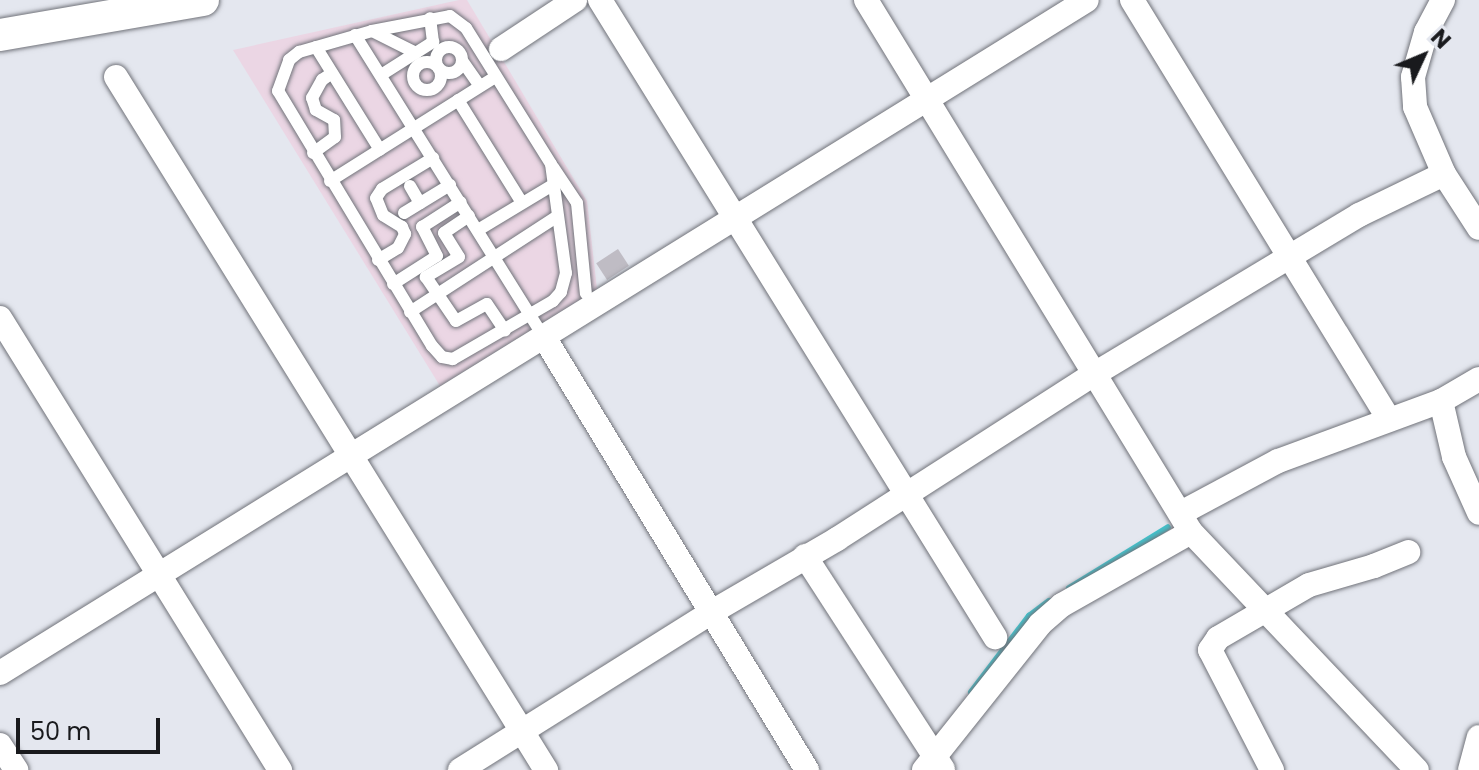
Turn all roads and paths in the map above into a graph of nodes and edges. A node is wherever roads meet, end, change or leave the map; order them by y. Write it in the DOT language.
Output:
graph roads {
  1 [pos="203,0"];
  2 [pos="575,0"];
  3 [pos="600,0"];
  4 [pos="866,0"];
  5 [pos="1087,0"];
  6 [pos="1132,0"];
  7 [pos="1443,0"];
  8 [pos="430,18"];
  9 [pos="372,31"];
  10 [pos="0,35"];
  11 [pos="355,35"];
  12 [pos="316,47"];
  13 [pos="501,49"];
  14 [pos="416,53"];
  15 [pos="458,67"];
  16 [pos="438,68"];
  17 [pos="332,73"];
  18 [pos="381,75"];
  19 [pos="116,77"];
  20 [pos="495,77"];
  21 [pos="416,84"];
  22 [pos="476,88"];
  23 [pos="394,96"];
  24 [pos="458,100"];
  25 [pos="926,100"];
  26 [pos="414,128"];
  27 [pos="380,150"];
  28 [pos="313,153"];
  29 [pos="433,158"];
  30 [pos="551,164"];
  31 [pos="1444,174"];
  32 [pos="330,181"];
  33 [pos="450,185"];
  34 [pos="553,185"];
  35 [pos="410,186"];
  36 [pos="461,202"];
  37 [pos="420,203"];
  38 [pos="522,203"];
  39 [pos="404,213"];
  40 [pos="469,216"];
  41 [pos="558,216"];
  42 [pos="734,218"];
  43 [pos="1479,228"];
  44 [pos="478,230"];
  45 [pos="495,256"];
  46 [pos="1291,257"];
  47 [pos="378,260"];
  48 [pos="393,284"];
  49 [pos="438,294"];
  50 [pos="586,294"];
  51 [pos="410,312"];
  52 [pos="532,315"];
  53 [pos="0,318"];
  54 [pos="505,331"];
  55 [pos="544,337"];
  56 [pos="1096,373"];
  57 [pos="1479,379"];
  58 [pos="1441,401"];
  59 [pos="1389,419"];
  60 [pos="350,457"];
  61 [pos="907,494"];
  62 [pos="1479,513"];
  63 [pos="1186,523"];
  64 [pos="1408,552"];
  65 [pos="805,556"];
  66 [pos="160,574"];
  67 [pos="1264,609"];
  68 [pos="710,613"];
  69 [pos="995,637"];
  70 [pos="0,673"];
  71 [pos="522,732"];
  72 [pos="1479,737"];
  73 [pos="0,745"];
  74 [pos="934,766"];
  75 [pos="16,770"];
  76 [pos="280,770"];
  77 [pos="460,770"];
  78 [pos="546,770"];
  79 [pos="807,770"];
  80 [pos="1272,770"];
  81 [pos="1417,770"];
  82 [pos="1470,770"];
  1 -- 10 [label="main road"];
  2 -- 13 [label="street"];
  3 -- 42 [label="street"];
  4 -- 25 [label="street"];
  5 -- 25 [label="street"];
  6 -- 46 [label="street"];
  7 -- 31 [label="street"];
  8 -- 9 [label="lane"];
  8 -- 14 [label="lane"];
  8 -- 20 [label="lane"];
  9 -- 11 [label="lane"];
  9 -- 14 [label="lane"];
  11 -- 12 [label="lane"];
  11 -- 18 [label="lane"];
  12 -- 17 [label="lane"];
  12 -- 28 [label="lane"];
  14 -- 18 [label="lane"];
  15 -- 16 [label="lane"];
  15 -- 16 [label="lane"];
  15 -- 22 [label="lane"];
  16 -- 21 [label="lane"];
  16 -- 21 [label="lane"];
  17 -- 27 [label="lane"];
  17 -- 28 [label="lane"];
  18 -- 23 [label="lane"];
  19 -- 60 [label="street"];
  20 -- 22 [label="lane"];
  20 -- 30 [label="lane"];
  21 -- 23 [label="lane"];
  22 -- 24 [label="lane"];
  23 -- 26 [label="lane"];
  24 -- 26 [label="lane"];
  24 -- 38 [label="lane"];
  25 -- 42 [label="street"];
  25 -- 56 [label="street"];
  26 -- 27 [label="lane"];
  26 -- 29 [label="lane"];
  27 -- 32 [label="lane"];
  28 -- 32 [label="lane"];
  29 -- 33 [label="lane"];
  29 -- 47 [label="lane"];
  30 -- 34 [label="lane"];
  30 -- 50 [label="lane"];
  31 -- 43 [label="street"];
  31 -- 46 [label="street"];
  32 -- 47 [label="lane"];
  33 -- 36 [label="lane"];
  33 -- 37 [label="lane"];
  34 -- 38 [label="lane"];
  34 -- 41 [label="lane"];
  35 -- 37 [label="lane"];
  36 -- 40 [label="lane"];
  36 -- 48 [label="lane"];
  37 -- 39 [label="lane"];
  38 -- 44 [label="lane"];
  40 -- 44 [label="lane"];
  40 -- 49 [label="lane"];
  41 -- 45 [label="lane"];
  41 -- 52 [label="lane"];
  42 -- 55 [label="street"];
  42 -- 61 [label="street"];
  44 -- 45 [label="lane"];
  45 -- 49 [label="lane"];
  45 -- 52 [label="lane"];
  46 -- 56 [label="street"];
  46 -- 59 [label="street"];
  47 -- 48 [label="lane"];
  48 -- 51 [label="lane"];
  49 -- 51 [label="lane"];
  49 -- 54 [label="lane"];
  51 -- 54 [label="lane"];
  52 -- 54 [label="lane"];
  52 -- 55 [label="lane"];
  53 -- 66 [label="street"];
  55 -- 60 [label="street"];
  55 -- 68 [label="street"];
  56 -- 61 [label="street"];
  56 -- 63 [label="street"];
  57 -- 58 [label="street"];
  58 -- 59 [label="street"];
  58 -- 62 [label="street"];
  59 -- 63 [label="street"];
  60 -- 66 [label="street"];
  60 -- 71 [label="street"];
  61 -- 65 [label="street"];
  61 -- 69 [label="street"];
  63 -- 67 [label="street"];
  63 -- 74 [label="street"];
  64 -- 67 [label="street"];
  65 -- 68 [label="street"];
  65 -- 74 [label="street"];
  66 -- 70 [label="street"];
  66 -- 76 [label="street"];
  67 -- 80 [label="street"];
  67 -- 81 [label="street"];
  68 -- 71 [label="street"];
  68 -- 79 [label="street"];
  71 -- 77 [label="street"];
  71 -- 78 [label="street"];
  72 -- 82 [label="street"];
  73 -- 75 [label="street"];
}
